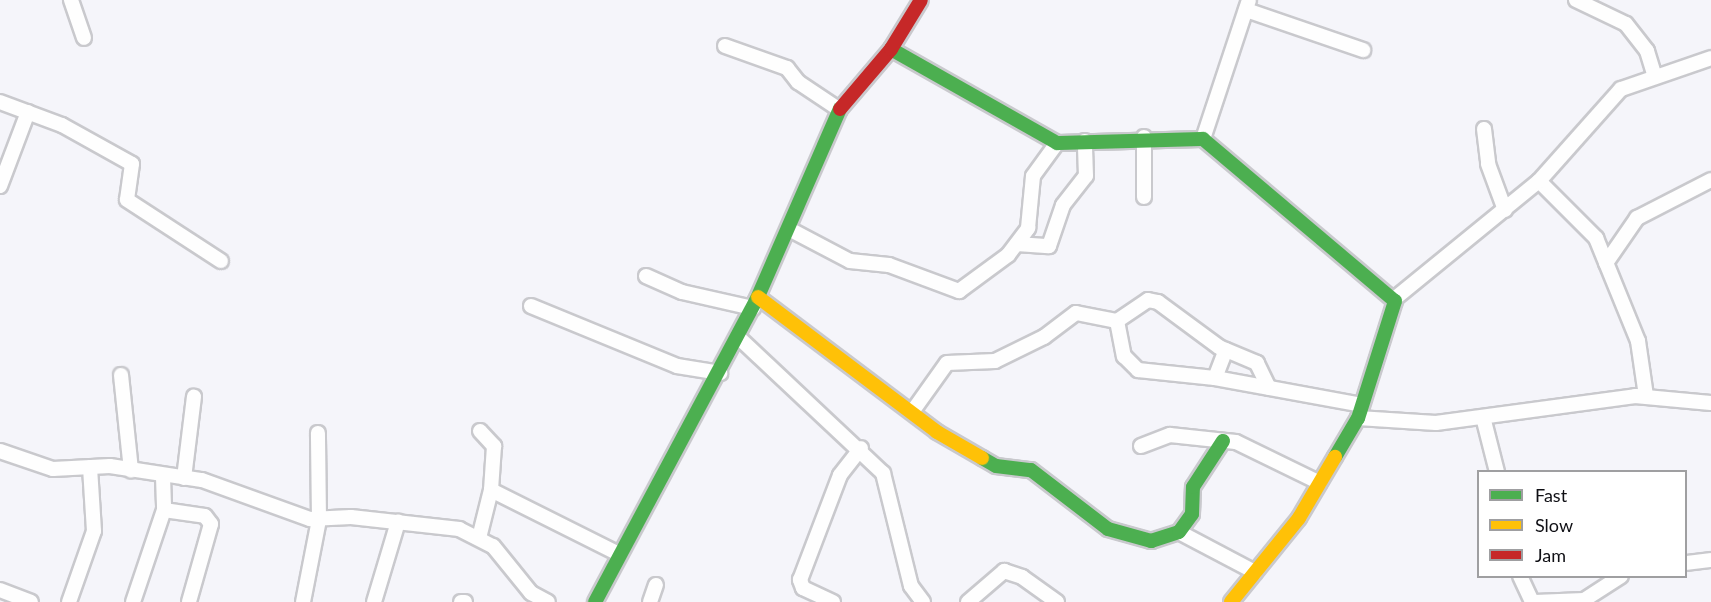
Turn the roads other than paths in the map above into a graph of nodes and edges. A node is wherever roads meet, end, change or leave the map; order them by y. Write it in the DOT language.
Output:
graph roads {
  1 [pos="71,0"];
  2 [pos="921,0"];
  3 [pos="1576,0"];
  4 [pos="1247,5"];
  5 [pos="84,38"];
  6 [pos="725,46"];
  7 [pos="891,49"];
  8 [pos="1363,50"];
  9 [pos="1711,58"];
  10 [pos="1655,77"];
  11 [pos="0,102"];
  12 [pos="840,110"];
  13 [pos="28,112"];
  14 [pos="1484,129"];
  15 [pos="1144,137"];
  16 [pos="1203,139"];
  17 [pos="1085,141"];
  18 [pos="1057,142"];
  19 [pos="1711,180"];
  20 [pos="1539,181"];
  21 [pos="0,186"];
  22 [pos="1144,197"];
  23 [pos="1505,210"];
  24 [pos="789,229"];
  25 [pos="1017,244"];
  26 [pos="221,261"];
  27 [pos="1606,263"];
  28 [pos="646,276"];
  29 [pos="1393,300"];
  30 [pos="756,303"];
  31 [pos="531,306"];
  32 [pos="1117,321"];
  33 [pos="738,337"];
  34 [pos="1226,350"];
  35 [pos="720,373"];
  36 [pos="121,375"];
  37 [pos="1215,378"];
  38 [pos="1269,388"];
  39 [pos="1646,396"];
  40 [pos="194,397"];
  41 [pos="1711,403"];
  42 [pos="912,412"];
  43 [pos="1360,412"];
  44 [pos="1483,417"];
  45 [pos="480,431"];
  46 [pos="318,433"];
  47 [pos="1223,441"];
  48 [pos="1141,446"];
  49 [pos="861,448"];
  50 [pos="0,451"];
  51 [pos="90,467"];
  52 [pos="131,470"];
  53 [pos="1497,470"];
  54 [pos="163,477"];
  55 [pos="184,478"];
  56 [pos="1320,483"];
  57 [pos="491,490"];
  58 [pos="164,510"];
  59 [pos="319,520"];
  60 [pos="398,522"];
  61 [pos="1179,532"];
  62 [pos="479,538"];
  63 [pos="619,554"];
  64 [pos="1711,560"];
  65 [pos="1687,563"];
  66 [pos="1255,572"];
  67 [pos="1522,578"];
  68 [pos="1618,578"];
  69 [pos="656,585"];
  70 [pos="0,590"];
  71 [pos="537,600"];
  72 [pos="31,602"];
  73 [pos="69,602"];
  74 [pos="133,602"];
  75 [pos="189,602"];
  76 [pos="303,602"];
  77 [pos="374,602"];
  78 [pos="595,602"];
  79 [pos="650,602"];
  80 [pos="833,602"];
  81 [pos="923,602"];
  82 [pos="968,602"];
  83 [pos="1058,602"];
  84 [pos="1231,602"];
  85 [pos="1533,602"];
  1 -- 5 [label="street"];
  2 -- 7 [label="street"];
  3 -- 10 [label="street"];
  4 -- 8 [label="street"];
  4 -- 16 [label="street"];
  6 -- 12 [label="street"];
  7 -- 12 [label="street"];
  7 -- 18 [label="street"];
  9 -- 10 [label="street"];
  10 -- 20 [label="street"];
  11 -- 13 [label="street"];
  12 -- 24 [label="street"];
  13 -- 21 [label="street"];
  13 -- 26 [label="street"];
  14 -- 23 [label="street"];
  15 -- 16 [label="street"];
  15 -- 17 [label="street"];
  15 -- 22 [label="street"];
  16 -- 29 [label="street"];
  17 -- 18 [label="street"];
  17 -- 25 [label="street"];
  18 -- 25 [label="street"];
  19 -- 27 [label="street"];
  20 -- 23 [label="street"];
  20 -- 27 [label="street"];
  23 -- 29 [label="street"];
  24 -- 25 [label="street"];
  24 -- 30 [label="street"];
  27 -- 39 [label="street"];
  28 -- 30 [label="street"];
  29 -- 43 [label="street"];
  30 -- 33 [label="street"];
  30 -- 42 [label="street"];
  31 -- 35 [label="street"];
  32 -- 34 [label="street"];
  32 -- 37 [label="street"];
  32 -- 42 [label="street"];
  33 -- 35 [label="street"];
  33 -- 49 [label="street"];
  34 -- 37 [label="street"];
  34 -- 38 [label="street"];
  35 -- 63 [label="street"];
  36 -- 52 [label="street"];
  37 -- 38 [label="street"];
  38 -- 43 [label="street"];
  39 -- 41 [label="street"];
  39 -- 44 [label="street"];
  40 -- 55 [label="street"];
  42 -- 61 [label="street"];
  43 -- 44 [label="street"];
  43 -- 56 [label="street"];
  44 -- 53 [label="street"];
  45 -- 57 [label="street"];
  46 -- 59 [label="street"];
  47 -- 48 [label="street"];
  47 -- 56 [label="street"];
  47 -- 61 [label="street"];
  49 -- 80 [label="street"];
  49 -- 81 [label="street"];
  50 -- 51 [label="street"];
  51 -- 52 [label="street"];
  51 -- 73 [label="street"];
  52 -- 54 [label="street"];
  54 -- 55 [label="street"];
  54 -- 58 [label="street"];
  55 -- 59 [label="street"];
  56 -- 66 [label="street"];
  57 -- 62 [label="street"];
  57 -- 63 [label="street"];
  58 -- 74 [label="street"];
  58 -- 75 [label="street"];
  59 -- 60 [label="street"];
  59 -- 76 [label="street"];
  60 -- 62 [label="street"];
  60 -- 77 [label="street"];
  61 -- 66 [label="street"];
  62 -- 71 [label="street"];
  63 -- 78 [label="street"];
  64 -- 65 [label="street"];
  66 -- 84 [label="street"];
  67 -- 85 [label="street"];
  68 -- 85 [label="street"];
  69 -- 79 [label="street"];
  70 -- 72 [label="street"];
  82 -- 83 [label="street"];
}
